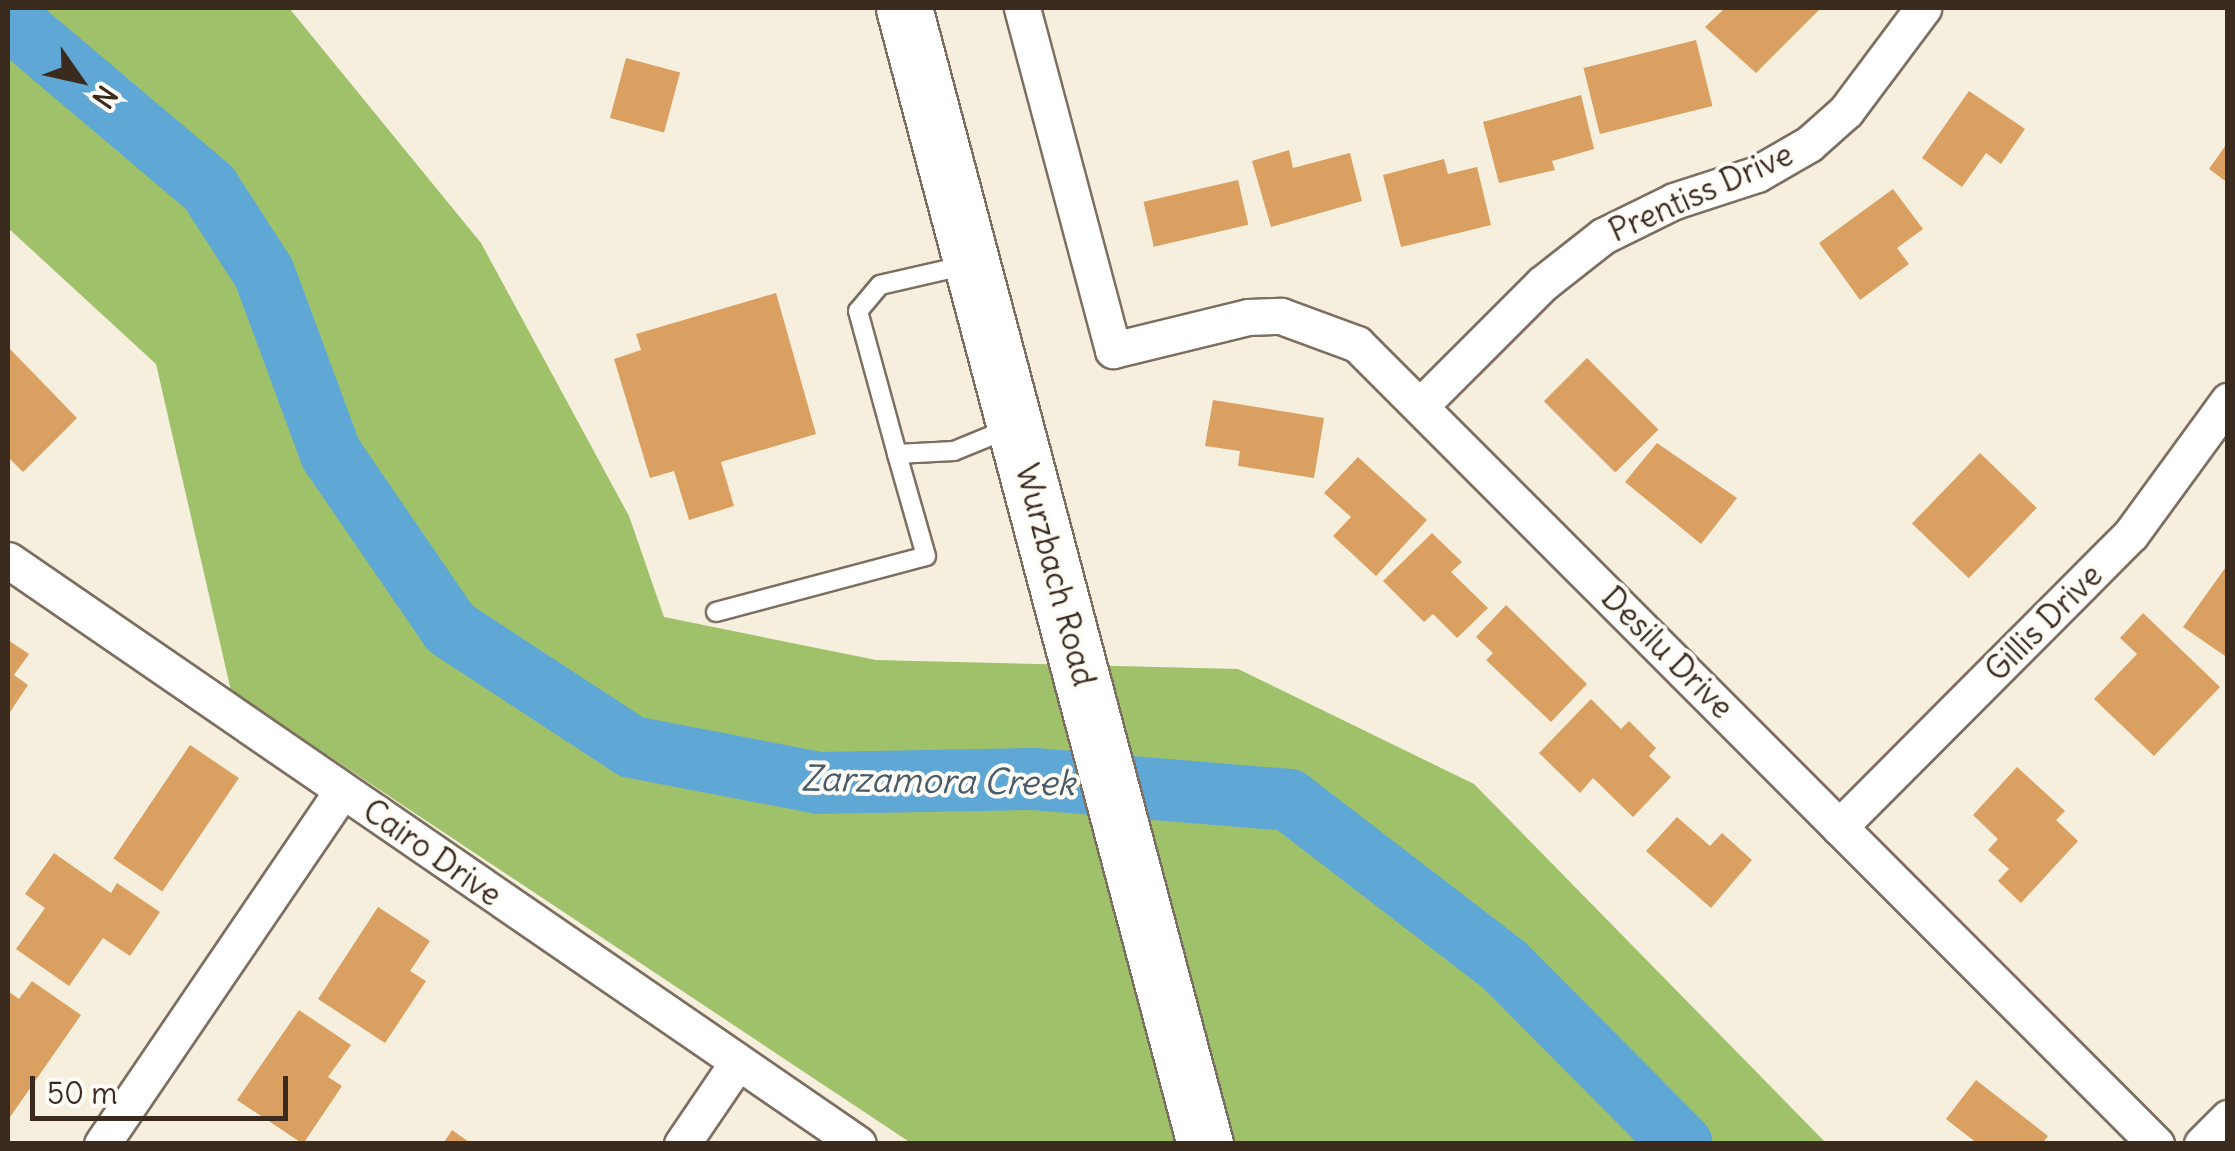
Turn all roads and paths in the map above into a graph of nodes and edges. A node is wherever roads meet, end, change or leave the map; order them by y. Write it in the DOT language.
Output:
graph roads {
  1 [pos="904,8"];
  2 [pos="1022,8"];
  3 [pos="1922,8"];
  4 [pos="972,264"];
  5 [pos="2228,400"];
  6 [pos="1420,406"];
  7 [pos="1015,426"];
  8 [pos="897,454"];
  9 [pos="8,560"];
  10 [pos="716,612"];
  11 [pos="342,791"];
  12 [pos="1840,827"];
  13 [pos="736,1063"];
  14 [pos="2228,1118"];
  15 [pos="102,1144"];
  16 [pos="682,1144"];
  17 [pos="858,1144"];
  18 [pos="1205,1144"];
  19 [pos="2156,1144"];
  20 [pos="2202,1144"];
  1 -- 4 [label="main road, Wurzbach Road"];
  2 -- 6 [label="street, Desilu Drive"];
  3 -- 6 [label="street, Prentiss Drive"];
  4 -- 7 [label="main road, Wurzbach Road"];
  4 -- 8 [label="lane"];
  5 -- 12 [label="street, Gillis Drive"];
  6 -- 12 [label="street, Desilu Drive"];
  7 -- 8 [label="lane"];
  7 -- 18 [label="main road, Wurzbach Road"];
  8 -- 10 [label="lane"];
  9 -- 11 [label="street, Cairo Drive"];
  11 -- 13 [label="street, Cairo Drive"];
  11 -- 15 [label="street"];
  12 -- 19 [label="street, Desilu Drive"];
  13 -- 16 [label="street"];
  13 -- 17 [label="street, Cairo Drive"];
  14 -- 20 [label="street"];
}
